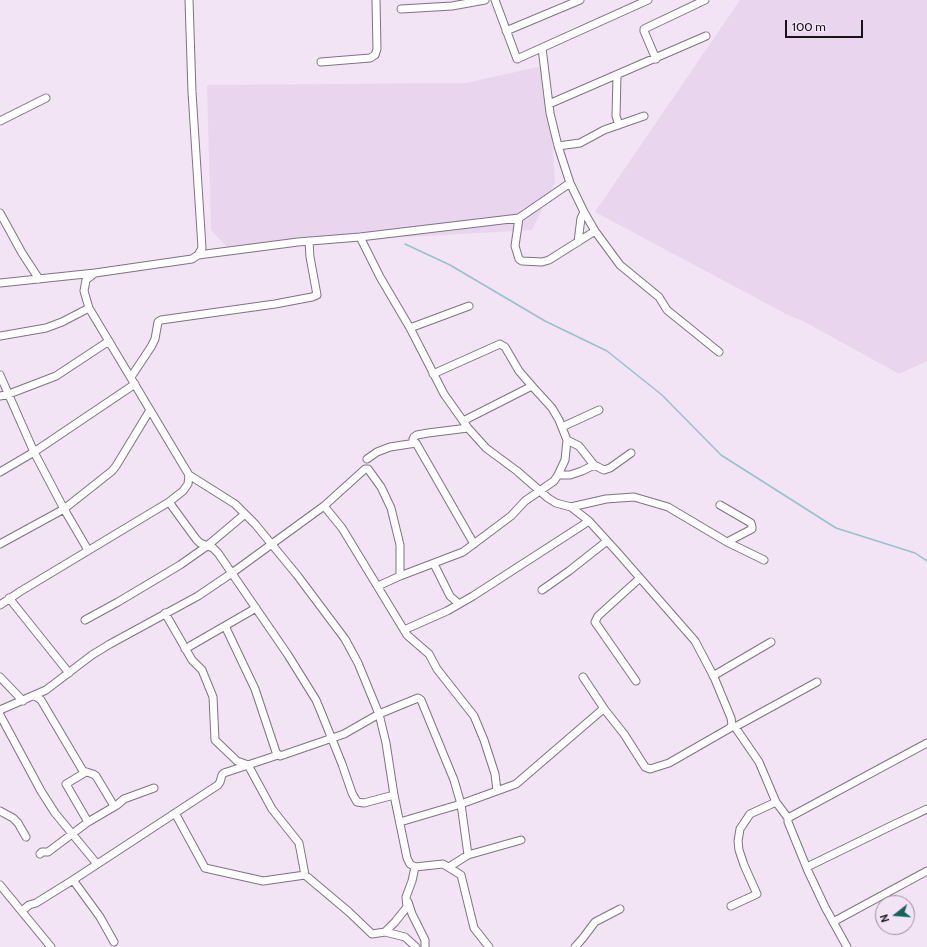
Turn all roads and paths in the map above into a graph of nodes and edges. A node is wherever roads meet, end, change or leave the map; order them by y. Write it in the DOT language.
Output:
graph roads {
  1 [pos="189,0"];
  2 [pos="376,0"];
  3 [pos="485,0"];
  4 [pos="495,0"];
  5 [pos="580,0"];
  6 [pos="648,0"];
  7 [pos="705,0"];
  8 [pos="451,3"];
  9 [pos="401,9"];
  10 [pos="506,31"];
  11 [pos="706,36"];
  12 [pos="542,48"];
  13 [pos="656,59"];
  14 [pos="321,62"];
  15 [pos="617,76"];
  16 [pos="46,98"];
  17 [pos="549,104"];
  18 [pos="644,116"];
  19 [pos="0,121"];
  20 [pos="619,125"];
  21 [pos="558,146"];
  22 [pos="570,182"];
  23 [pos="584,212"];
  24 [pos="0,213"];
  25 [pos="519,218"];
  26 [pos="595,231"];
  27 [pos="360,237"];
  28 [pos="309,242"];
  29 [pos="578,242"];
  30 [pos="198,255"];
  31 [pos="95,273"];
  32 [pos="39,279"];
  33 [pos="0,283"];
  34 [pos="469,306"];
  35 [pos="89,308"];
  36 [pos="410,328"];
  37 [pos="0,336"];
  38 [pos="109,341"];
  39 [pos="719,352"];
  40 [pos="433,374"];
  41 [pos="0,375"];
  42 [pos="131,377"];
  43 [pos="135,384"];
  44 [pos="532,386"];
  45 [pos="8,394"];
  46 [pos="0,396"];
  47 [pos="150,410"];
  48 [pos="598,410"];
  49 [pos="463,420"];
  50 [pos="562,427"];
  51 [pos="468,428"];
  52 [pos="567,440"];
  53 [pos="414,443"];
  54 [pos="34,452"];
  55 [pos="631,453"];
  56 [pos="367,459"];
  57 [pos="594,465"];
  58 [pos="0,472"];
  59 [pos="190,474"];
  60 [pos="558,476"];
  61 [pos="539,491"];
  62 [pos="169,502"];
  63 [pos="720,505"];
  64 [pos="324,506"];
  65 [pos="571,507"];
  66 [pos="64,509"];
  67 [pos="245,514"];
  68 [pos="589,521"];
  69 [pos="607,541"];
  70 [pos="727,542"];
  71 [pos="0,544"];
  72 [pos="271,544"];
  73 [pos="474,544"];
  74 [pos="207,546"];
  75 [pos="88,550"];
  76 [pos="764,560"];
  77 [pos="434,564"];
  78 [pos="232,573"];
  79 [pos="400,576"];
  80 [pos="640,578"];
  81 [pos="378,586"];
  82 [pos="542,590"];
  83 [pos="9,598"];
  84 [pos="459,604"];
  85 [pos="0,605"];
  86 [pos="256,608"];
  87 [pos="166,613"];
  88 [pos="85,620"];
  89 [pos="225,626"];
  90 [pos="404,630"];
  91 [pos="771,642"];
  92 [pos="185,649"];
  93 [pos="69,673"];
  94 [pos="583,676"];
  95 [pos="713,676"];
  96 [pos="0,677"];
  97 [pos="636,681"];
  98 [pos="817,682"];
  99 [pos="38,698"];
  100 [pos="23,701"];
  101 [pos="0,710"];
  102 [pos="605,710"];
  103 [pos="379,714"];
  104 [pos="0,715"];
  105 [pos="733,726"];
  106 [pos="332,738"];
  107 [pos="927,743"];
  108 [pos="278,755"];
  109 [pos="248,765"];
  110 [pos="86,772"];
  111 [pos="154,788"];
  112 [pos="497,791"];
  113 [pos="394,795"];
  114 [pos="776,802"];
  115 [pos="461,804"];
  116 [pos="117,805"];
  117 [pos="927,809"];
  118 [pos="0,811"];
  119 [pos="175,813"];
  120 [pos="788,818"];
  121 [pos="88,822"];
  122 [pos="400,822"];
  123 [pos="72,834"];
  124 [pos="26,837"];
  125 [pos="521,840"];
  126 [pos="40,854"];
  127 [pos="468,855"];
  128 [pos="97,864"];
  129 [pos="415,867"];
  130 [pos="449,867"];
  131 [pos="807,867"];
  132 [pos="927,871"];
  133 [pos="305,875"];
  134 [pos="73,880"];
  135 [pos="0,885"];
  136 [pos="406,897"];
  137 [pos="731,906"];
  138 [pos="620,909"];
  139 [pos="22,911"];
  140 [pos="833,922"];
  141 [pos="385,932"];
  142 [pos="114,942"];
  143 [pos="52,947"];
  144 [pos="416,947"];
  145 [pos="426,947"];
  146 [pos="489,947"];
  147 [pos="575,947"];
  148 [pos="847,947"];
  1 -- 30 [label="street"];
  2 -- 14 [label="street"];
  3 -- 8 [label="street"];
  4 -- 10 [label="street"];
  5 -- 10 [label="street"];
  6 -- 12 [label="street"];
  7 -- 13 [label="street"];
  8 -- 9 [label="street"];
  10 -- 12 [label="street"];
  11 -- 13 [label="street"];
  12 -- 17 [label="street"];
  13 -- 15 [label="street"];
  15 -- 17 [label="street"];
  15 -- 20 [label="street"];
  16 -- 19 [label="street"];
  17 -- 21 [label="street"];
  18 -- 20 [label="street"];
  20 -- 21 [label="street"];
  21 -- 22 [label="street"];
  22 -- 23 [label="street"];
  22 -- 25 [label="street"];
  23 -- 26 [label="street"];
  23 -- 29 [label="street"];
  24 -- 32 [label="street"];
  25 -- 27 [label="street"];
  25 -- 29 [label="street"];
  26 -- 29 [label="street"];
  26 -- 39 [label="street"];
  27 -- 28 [label="street"];
  27 -- 36 [label="street"];
  28 -- 30 [label="street"];
  28 -- 42 [label="street"];
  30 -- 31 [label="street"];
  31 -- 32 [label="street"];
  31 -- 35 [label="street"];
  32 -- 33 [label="street"];
  34 -- 36 [label="street"];
  35 -- 37 [label="street"];
  35 -- 38 [label="street"];
  36 -- 40 [label="street"];
  38 -- 42 [label="street"];
  38 -- 45 [label="street"];
  40 -- 44 [label="street"];
  40 -- 49 [label="street"];
  41 -- 45 [label="street"];
  42 -- 43 [label="street"];
  43 -- 47 [label="street"];
  43 -- 54 [label="street"];
  44 -- 49 [label="street"];
  44 -- 50 [label="street"];
  45 -- 46 [label="street"];
  45 -- 54 [label="street"];
  47 -- 59 [label="street"];
  47 -- 66 [label="street"];
  48 -- 50 [label="street"];
  49 -- 51 [label="street"];
  50 -- 52 [label="street"];
  51 -- 53 [label="street"];
  51 -- 61 [label="street"];
  52 -- 57 [label="street"];
  52 -- 60 [label="street"];
  53 -- 56 [label="street"];
  53 -- 73 [label="street"];
  54 -- 58 [label="street"];
  54 -- 66 [label="street"];
  55 -- 57 [label="street"];
  57 -- 60 [label="street"];
  59 -- 62 [label="street"];
  59 -- 67 [label="street"];
  60 -- 61 [label="street"];
  61 -- 65 [label="street"];
  61 -- 73 [label="street"];
  62 -- 74 [label="street"];
  62 -- 75 [label="street"];
  63 -- 70 [label="street"];
  64 -- 72 [label="street"];
  64 -- 79 [label="street"];
  64 -- 81 [label="street"];
  65 -- 68 [label="street"];
  65 -- 70 [label="street"];
  66 -- 71 [label="street"];
  66 -- 75 [label="street"];
  67 -- 72 [label="street"];
  67 -- 74 [label="street"];
  68 -- 69 [label="street"];
  68 -- 84 [label="street"];
  69 -- 80 [label="street"];
  69 -- 82 [label="street"];
  70 -- 76 [label="street"];
  72 -- 78 [label="street"];
  72 -- 103 [label="street"];
  73 -- 77 [label="street"];
  74 -- 78 [label="street"];
  74 -- 88 [label="street"];
  75 -- 83 [label="street"];
  77 -- 79 [label="street"];
  77 -- 84 [label="street"];
  78 -- 86 [label="street"];
  78 -- 87 [label="street"];
  79 -- 81 [label="street"];
  80 -- 95 [label="street"];
  80 -- 97 [label="street"];
  81 -- 90 [label="street"];
  83 -- 85 [label="street"];
  83 -- 93 [label="street"];
  84 -- 90 [label="street"];
  86 -- 89 [label="street"];
  86 -- 106 [label="street"];
  87 -- 92 [label="street"];
  87 -- 93 [label="street"];
  89 -- 92 [label="street"];
  89 -- 108 [label="street"];
  90 -- 112 [label="street"];
  91 -- 95 [label="street"];
  92 -- 109 [label="street"];
  93 -- 99 [label="street"];
  94 -- 102 [label="street"];
  95 -- 105 [label="street"];
  96 -- 100 [label="street"];
  98 -- 105 [label="street"];
  99 -- 100 [label="street"];
  99 -- 110 [label="street"];
  100 -- 101 [label="street"];
  102 -- 105 [label="street"];
  102 -- 112 [label="street"];
  103 -- 106 [label="street"];
  103 -- 113 [label="street"];
  103 -- 115 [label="street"];
  104 -- 123 [label="street"];
  105 -- 114 [label="street"];
  106 -- 108 [label="street"];
  106 -- 113 [label="street"];
  107 -- 120 [label="street"];
  108 -- 109 [label="street"];
  109 -- 119 [label="street"];
  109 -- 133 [label="street"];
  110 -- 116 [label="street"];
  110 -- 121 [label="street"];
  111 -- 116 [label="street"];
  112 -- 115 [label="street"];
  113 -- 122 [label="street"];
  114 -- 120 [label="street"];
  114 -- 137 [label="street"];
  115 -- 122 [label="street"];
  115 -- 127 [label="street"];
  116 -- 121 [label="street"];
  117 -- 131 [label="street"];
  118 -- 124 [label="street"];
  119 -- 128 [label="street"];
  119 -- 133 [label="street"];
  120 -- 131 [label="street"];
  121 -- 123 [label="street"];
  122 -- 129 [label="street"];
  123 -- 126 [label="street"];
  123 -- 128 [label="street"];
  125 -- 127 [label="street"];
  127 -- 130 [label="street"];
  128 -- 134 [label="street"];
  129 -- 130 [label="street"];
  129 -- 136 [label="street"];
  130 -- 146 [label="street"];
  131 -- 140 [label="street"];
  132 -- 140 [label="street"];
  133 -- 141 [label="street"];
  134 -- 139 [label="street"];
  134 -- 142 [label="street"];
  135 -- 139 [label="street"];
  136 -- 141 [label="street"];
  136 -- 145 [label="street"];
  138 -- 147 [label="street"];
  139 -- 143 [label="street"];
  140 -- 148 [label="street"];
  141 -- 144 [label="street"];
}
